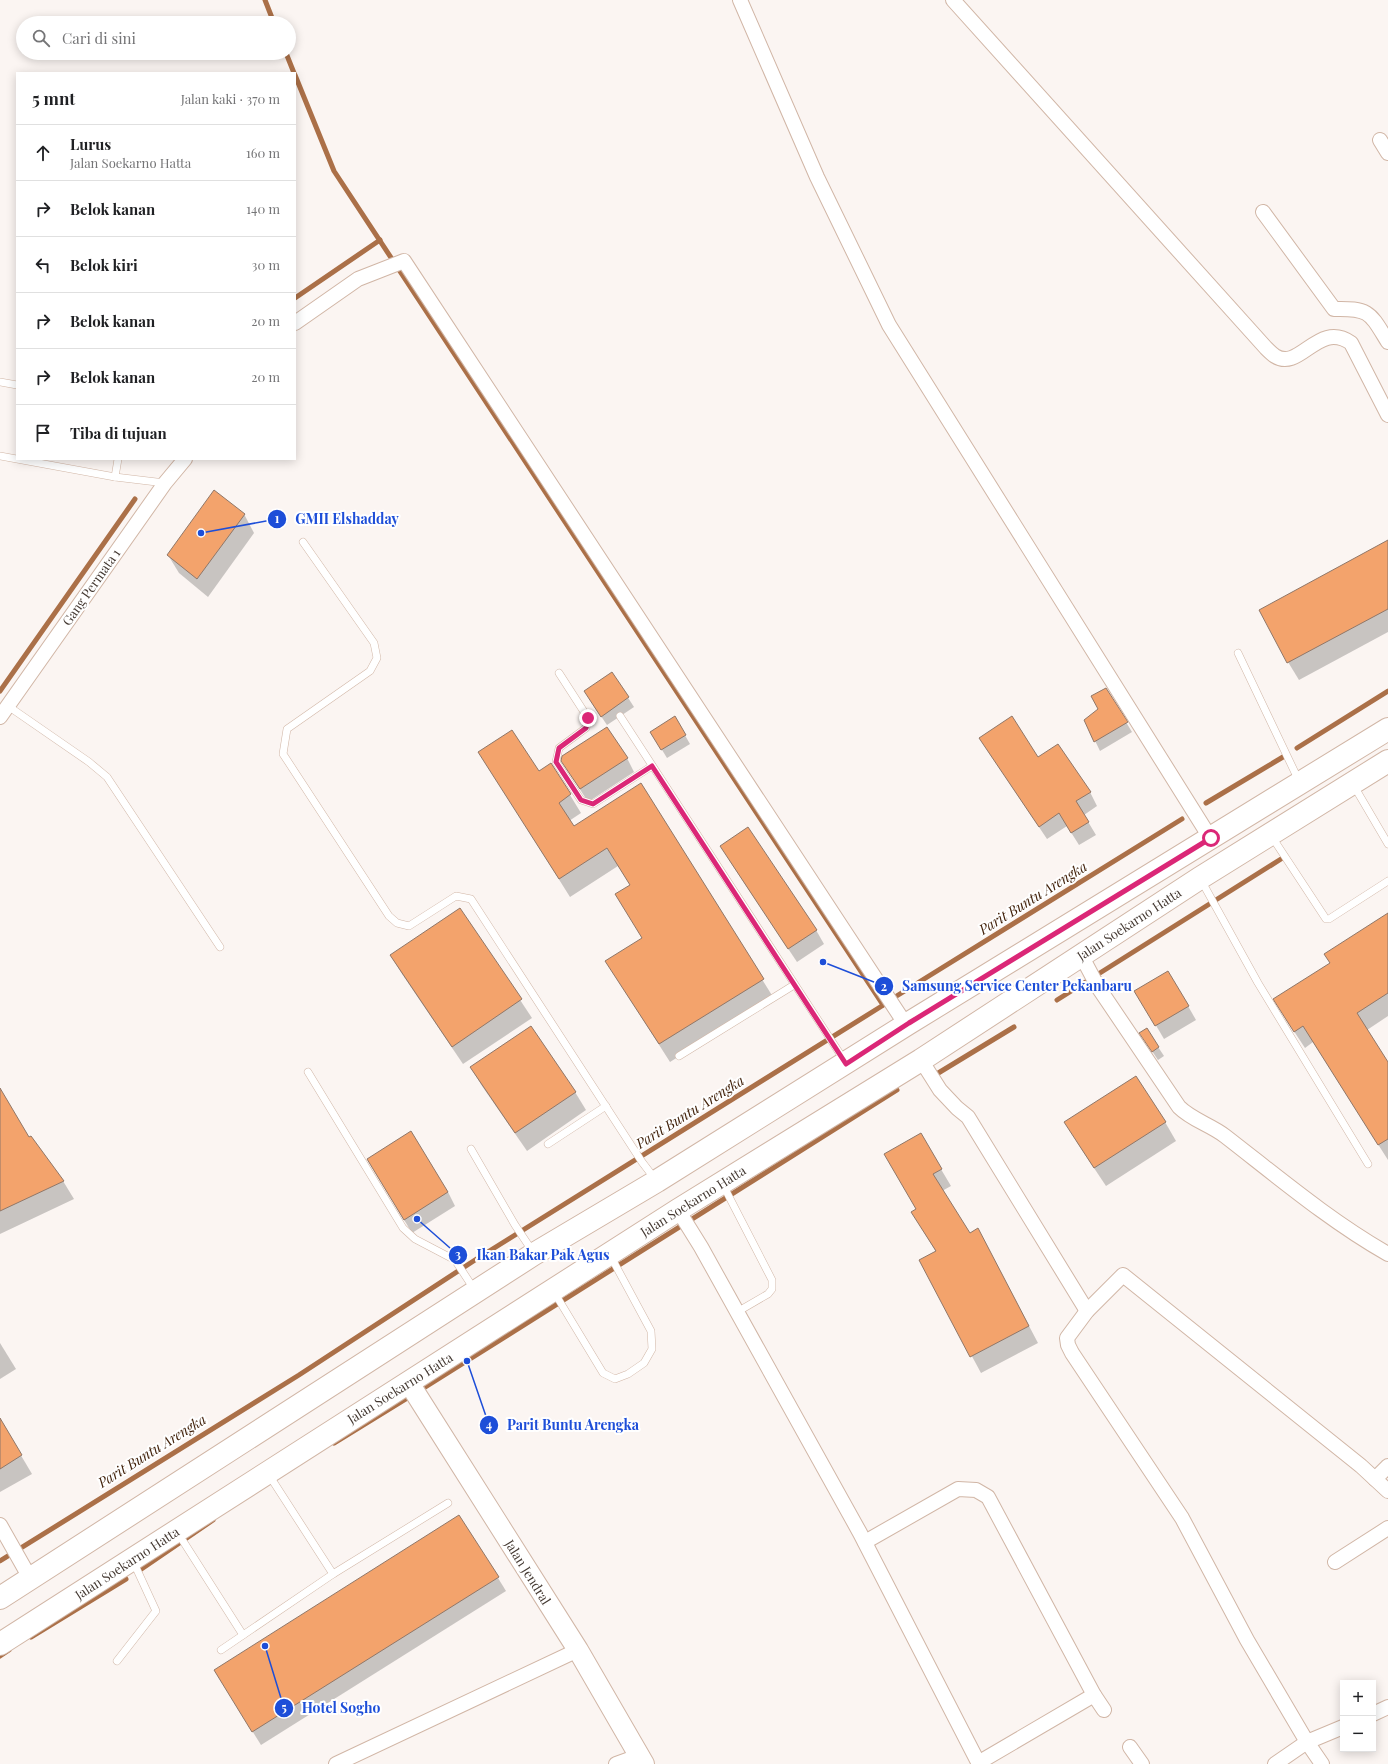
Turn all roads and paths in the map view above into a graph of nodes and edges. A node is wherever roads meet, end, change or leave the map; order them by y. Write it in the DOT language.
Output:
graph roads {
  1 [pos="740,0"];
  2 [pos="953,0"];
  3 [pos="1380,140"];
  4 [pos="1388,153"];
  5 [pos="1263,212"];
  6 [pos="296,322"];
  7 [pos="1388,342"];
  8 [pos="0,382"];
  9 [pos="16,385"];
  10 [pos="1385,401"];
  11 [pos="1388,415"];
  12 [pos="0,456"];
  13 [pos="16,459"];
  14 [pos="22,460"];
  15 [pos="118,460"];
  16 [pos="184,460"];
  17 [pos="115,477"];
  18 [pos="165,483"];
  19 [pos="303,542"];
  20 [pos="1238,653"];
  21 [pos="558,673"];
  22 [pos="4,711"];
  23 [pos="620,716"];
  24 [pos="1388,729"];
  25 [pos="1388,761"];
  26 [pos="652,766"];
  27 [pos="1300,783"];
  28 [pos="1352,783"];
  29 [pos="1270,833"];
  30 [pos="1211,838"];
  31 [pos="1388,844"];
  32 [pos="1388,881"];
  33 [pos="1202,882"];
  34 [pos="220,947"];
  35 [pos="1084,961"];
  36 [pos="794,985"];
  37 [pos="906,1026"];
  38 [pos="679,1056"];
  39 [pos="846,1064"];
  40 [pos="925,1067"];
  41 [pos="308,1072"];
  42 [pos="606,1106"];
  43 [pos="548,1144"];
  44 [pos="471,1149"];
  45 [pos="1368,1164"];
  46 [pos="657,1181"];
  47 [pos="722,1183"];
  48 [pos="682,1216"];
  49 [pos="529,1247"];
  50 [pos="1388,1254"];
  51 [pos="614,1262"];
  52 [pos="476,1293"];
  53 [pos="557,1298"];
  54 [pos="1087,1311"];
  55 [pos="737,1312"];
  56 [pos="410,1386"];
  57 [pos="1388,1466"];
  58 [pos="268,1472"];
  59 [pos="1375,1479"];
  60 [pos="1388,1492"];
  61 [pos="448,1503"];
  62 [pos="0,1525"];
  63 [pos="1388,1528"];
  64 [pos="183,1540"];
  65 [pos="865,1542"];
  66 [pos="132,1559"];
  67 [pos="1335,1562"];
  68 [pos="334,1574"];
  69 [pos="30,1578"];
  70 [pos="0,1598"];
  71 [pos="243,1635"];
  72 [pos="3,1636"];
  73 [pos="221,1650"];
  74 [pos="578,1650"];
  75 [pos="117,1661"];
  76 [pos="1094,1695"];
  77 [pos="1388,1707"];
  78 [pos="1104,1710"];
  79 [pos="1376,1713"];
  80 [pos="1340,1728"];
  81 [pos="1307,1742"];
  82 [pos="1130,1747"];
  83 [pos="641,1760"];
  84 [pos="979,1763"];
  85 [pos="336,1764"];
  86 [pos="616,1764"];
  87 [pos="1142,1764"];
  88 [pos="1275,1764"];
  89 [pos="1322,1764"];
  1 -- 30 [label="street"];
  2 -- 10 [label="street"];
  3 -- 4 [label="street"];
  5 -- 7 [label="street"];
  6 -- 37 [label="street"];
  8 -- 9 [label="lane"];
  10 -- 11 [label="street"];
  12 -- 13 [label="lane"];
  14 -- 17 [label="lane"];
  15 -- 17 [label="lane"];
  16 -- 18 [label="street, Gang Permata 1"];
  17 -- 18 [label="lane"];
  18 -- 22 [label="street, Gang Permata 1"];
  19 -- 42 [label="lane"];
  20 -- 27 [label="lane"];
  21 -- 26 [label="lane"];
  22 -- 34 [label="lane"];
  23 -- 26 [label="lane"];
  24 -- 27 [label="main road"];
  25 -- 28 [label="main road, Jalan Soekarno Hatta"];
  26 -- 36 [label="lane"];
  27 -- 30 [label="main road"];
  28 -- 29 [label="main road, Jalan Soekarno Hatta"];
  28 -- 31 [label="lane"];
  29 -- 32 [label="lane"];
  29 -- 33 [label="main road, Jalan Soekarno Hatta"];
  30 -- 37 [label="main road"];
  33 -- 35 [label="main road, Jalan Soekarno Hatta"];
  33 -- 45 [label="lane"];
  35 -- 40 [label="main road, Jalan Soekarno Hatta"];
  35 -- 50 [label="street"];
  36 -- 38 [label="lane"];
  36 -- 39 [label="lane"];
  37 -- 39 [label="main road"];
  39 -- 46 [label="main road"];
  40 -- 47 [label="main road, Jalan Soekarno Hatta"];
  40 -- 54 [label="street"];
  41 -- 52 [label="lane"];
  42 -- 43 [label="lane"];
  42 -- 46 [label="lane"];
  44 -- 49 [label="lane"];
  46 -- 49 [label="main road"];
  47 -- 48 [label="main road, Jalan Soekarno Hatta"];
  47 -- 55 [label="lane"];
  48 -- 51 [label="main road, Jalan Soekarno Hatta"];
  48 -- 55 [label="street"];
  49 -- 52 [label="main road"];
  51 -- 53 [label="main road, Jalan Soekarno Hatta"];
  51 -- 53 [label="lane"];
  52 -- 69 [label="main road"];
  53 -- 56 [label="main road, Jalan Soekarno Hatta"];
  54 -- 59 [label="street"];
  54 -- 81 [label="street"];
  55 -- 65 [label="street"];
  56 -- 58 [label="main road, Jalan Soekarno Hatta"];
  56 -- 74 [label="main road, Jalan Jendral"];
  57 -- 59 [label="street"];
  58 -- 66 [label="main road, Jalan Soekarno Hatta"];
  58 -- 68 [label="lane"];
  59 -- 60 [label="street"];
  61 -- 68 [label="lane"];
  62 -- 69 [label="street"];
  63 -- 67 [label="street"];
  64 -- 71 [label="lane"];
  65 -- 76 [label="street"];
  65 -- 84 [label="street"];
  66 -- 72 [label="main road, Jalan Soekarno Hatta"];
  66 -- 75 [label="lane"];
  68 -- 71 [label="lane"];
  69 -- 70 [label="main road"];
  71 -- 73 [label="lane"];
  74 -- 83 [label="main road, Jalan Jendral"];
  74 -- 85 [label="street"];
  76 -- 78 [label="street"];
  76 -- 84 [label="street"];
  77 -- 79 [label="street"];
  80 -- 81 [label="street"];
  81 -- 88 [label="street"];
  81 -- 89 [label="street"];
  82 -- 87 [label="street"];
  83 -- 86 [label="street"];
}
